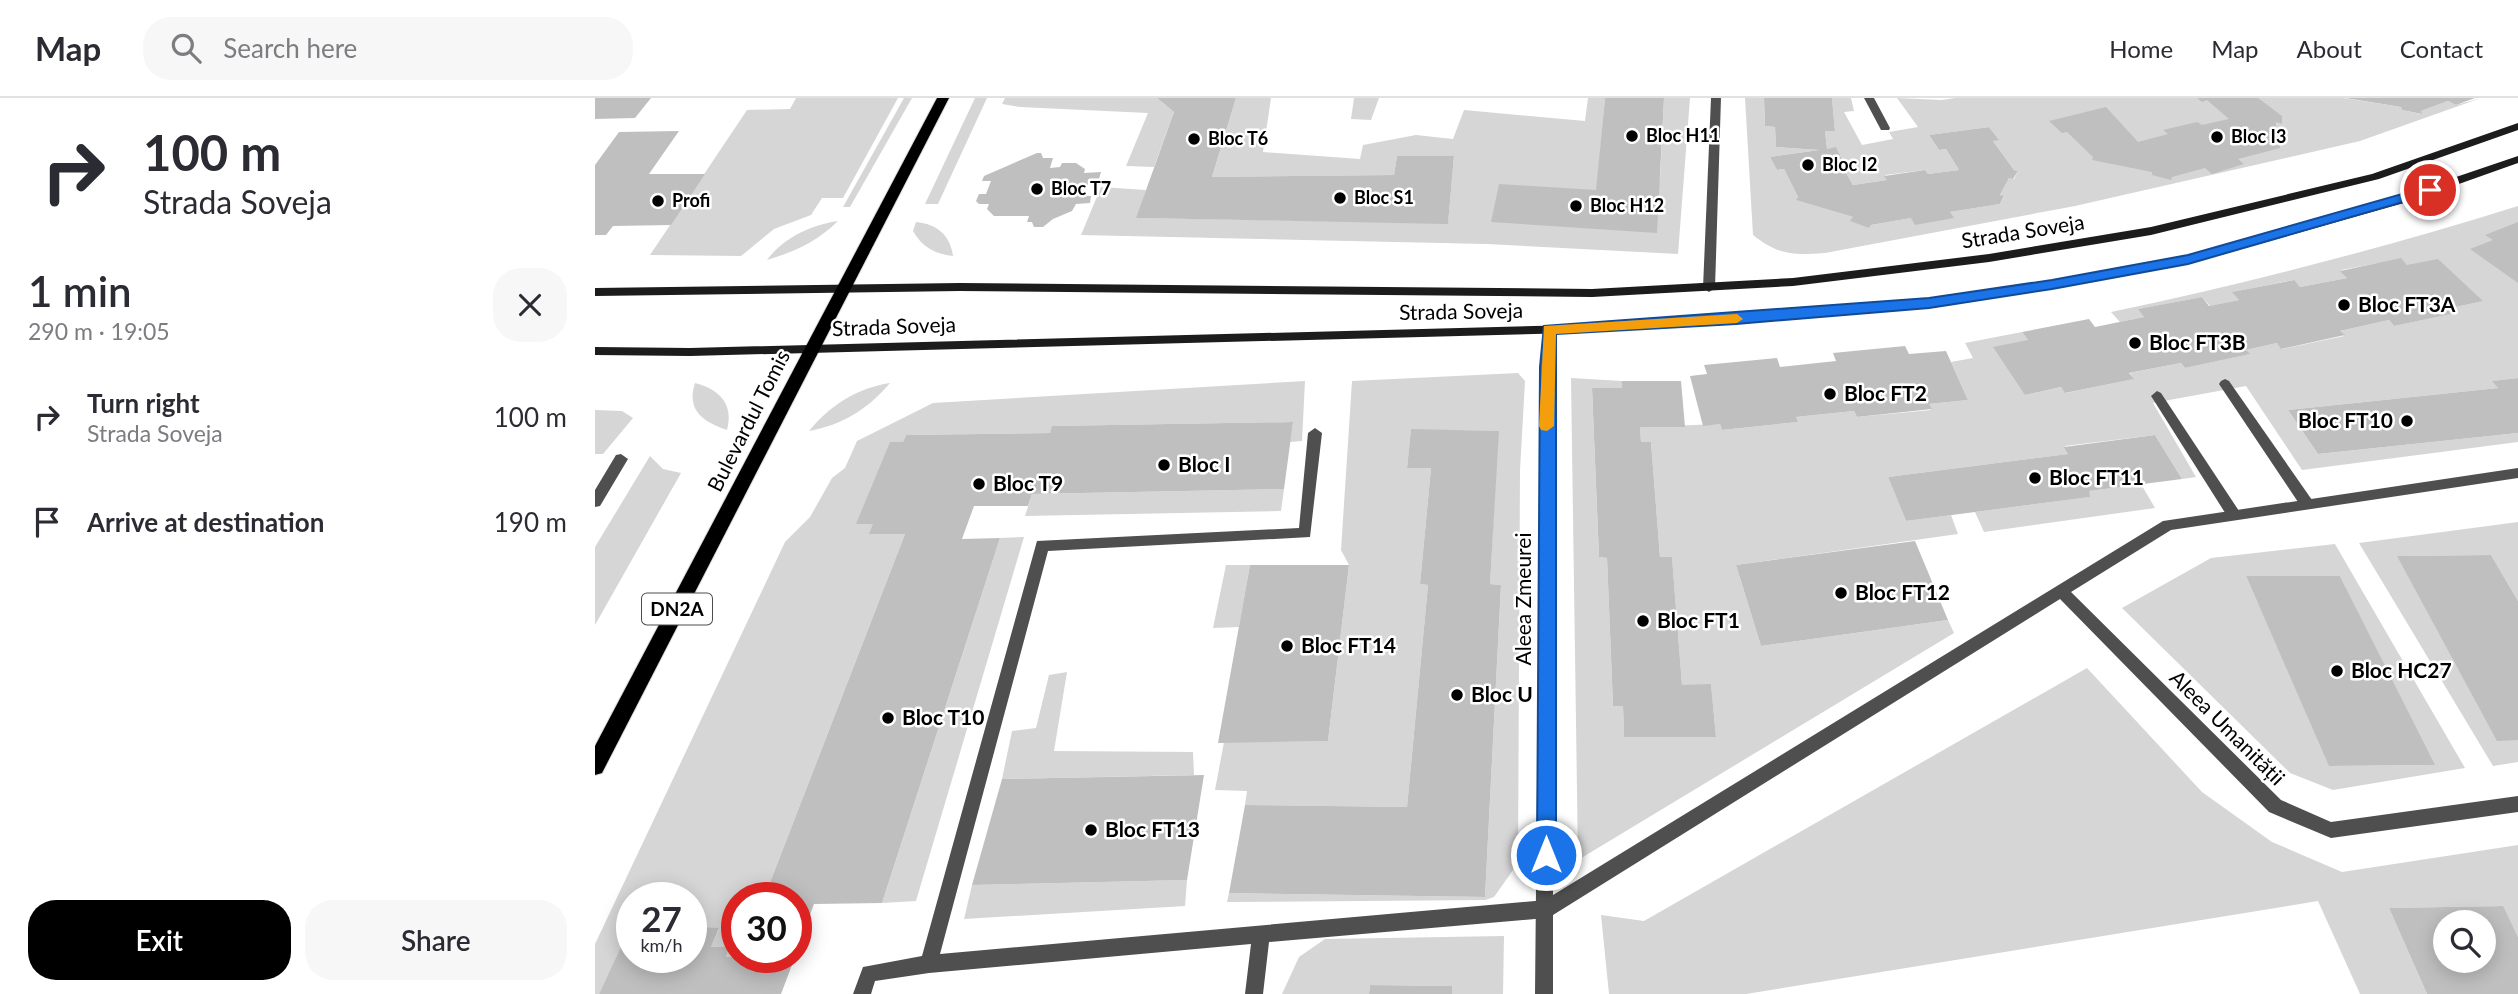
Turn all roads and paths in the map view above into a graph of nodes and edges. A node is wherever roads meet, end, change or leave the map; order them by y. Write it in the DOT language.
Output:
graph roads {
  1 [pos="943,98"];
  2 [pos="1716,98"];
  3 [pos="1869,98"];
  4 [pos="2518,126"];
  5 [pos="1885,128"];
  6 [pos="2518,159"];
  7 [pos="1709,288"];
  8 [pos="842,290"];
  9 [pos="595,292"];
  10 [pos="1549,329"];
  11 [pos="812,348"];
  12 [pos="595,351"];
  13 [pos="2225,384"];
  14 [pos="2157,396"];
  15 [pos="1315,433"];
  16 [pos="621,458"];
  17 [pos="2518,472"];
  18 [pos="595,502"];
  19 [pos="2308,504"];
  20 [pos="2234,515"];
  21 [pos="2061,591"];
  22 [pos="595,765"];
  23 [pos="2518,804"];
  24 [pos="1546,909"];
  25 [pos="1261,935"];
  26 [pos="929,964"];
  27 [pos="862,994"];
  28 [pos="1254,994"];
  29 [pos="1544,994"];
  1 -- 8 [label="main road, Bulevardul Tomis / DN2A"];
  2 -- 7 [label="street"];
  3 -- 5 [label="street"];
  4 -- 7 [label="main road, Strada Soveja"];
  6 -- 10 [label="main road, Strada Soveja"];
  7 -- 8 [label="main road, Strada Soveja"];
  8 -- 9 [label="main road, Strada Soveja"];
  8 -- 11 [label="main road, Bulevardul Tomis / DN2A"];
  10 -- 11 [label="main road, Strada Soveja"];
  10 -- 24 [label="street, Aleea Zmeurei"];
  11 -- 12 [label="main road, Strada Soveja"];
  11 -- 22 [label="main road, Bulevardul Tomis / DN2A"];
  13 -- 19 [label="street"];
  14 -- 20 [label="street"];
  15 -- 26 [label="street"];
  16 -- 18 [label="street"];
  17 -- 19 [label="street"];
  19 -- 20 [label="street"];
  20 -- 21 [label="street"];
  21 -- 23 [label="street, Aleea Umanității"];
  21 -- 24 [label="street"];
  24 -- 25 [label="street"];
  24 -- 29 [label="street, Aleea Zmeurei"];
  25 -- 26 [label="street"];
  25 -- 28 [label="street"];
  26 -- 27 [label="street"];
}
